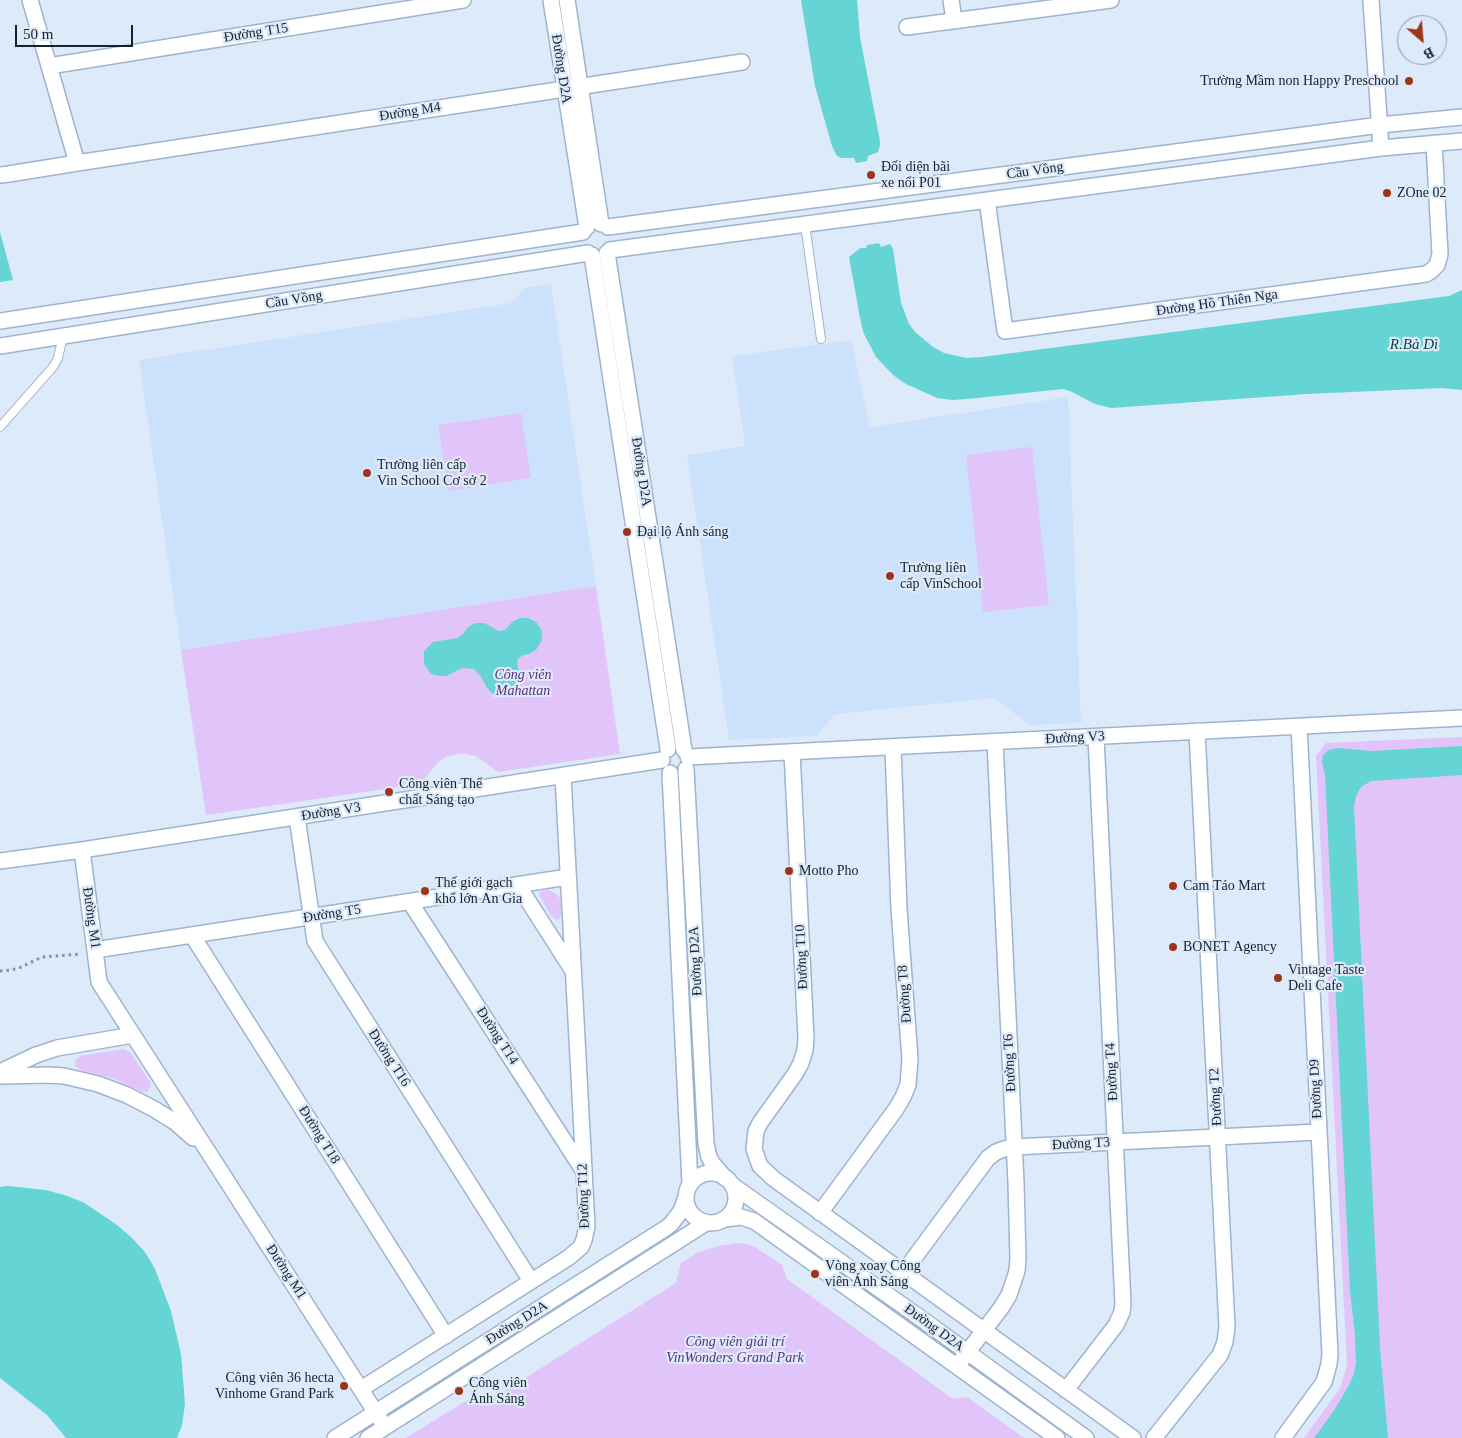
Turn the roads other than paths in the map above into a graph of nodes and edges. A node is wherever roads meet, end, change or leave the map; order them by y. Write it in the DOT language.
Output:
graph roads {
  1 [pos="30,0"];
  2 [pos="463,0"];
  3 [pos="551,0"];
  4 [pos="567,0"];
  5 [pos="951,0"];
  6 [pos="1111,0"];
  7 [pos="1371,0"];
  8 [pos="954,20"];
  9 [pos="907,27"];
  10 [pos="742,62"];
  11 [pos="49,66"];
  12 [pos="580,86"];
  13 [pos="564,88"];
  14 [pos="1462,117"];
  15 [pos="1380,125"];
  16 [pos="1462,140"];
  17 [pos="1434,143"];
  18 [pos="1381,148"];
  19 [pos="77,163"];
  20 [pos="0,174"];
  21 [pos="987,200"];
  22 [pos="805,224"];
  23 [pos="595,228"];
  24 [pos="609,251"];
  25 [pos="590,254"];
  26 [pos="0,321"];
  27 [pos="63,336"];
  28 [pos="821,339"];
  29 [pos="0,346"];
  30 [pos="0,427"];
  31 [pos="1462,718"];
  32 [pos="1300,726"];
  33 [pos="1197,731"];
  34 [pos="1096,737"];
  35 [pos="995,742"];
  36 [pos="894,747"];
  37 [pos="792,752"];
  38 [pos="686,759"];
  39 [pos="666,761"];
  40 [pos="563,776"];
  41 [pos="297,817"];
  42 [pos="82,850"];
  43 [pos="0,861"];
  44 [pos="568,877"];
  45 [pos="518,885"];
  46 [pos="410,902"];
  47 [pos="311,917"];
  48 [pos="192,935"];
  49 [pos="89,952"];
  50 [pos="573,972"];
  51 [pos="134,1035"];
  52 [pos="0,1072"];
  53 [pos="0,1076"];
  54 [pos="1318,1132"];
  55 [pos="1218,1137"];
  56 [pos="1116,1142"];
  57 [pos="1014,1147"];
  58 [pos="210,1155"];
  59 [pos="584,1171"];
  60 [pos="729,1181"];
  61 [pos="688,1190"];
  62 [pos="820,1213"];
  63 [pos="725,1219"];
  64 [pos="706,1223"];
  65 [pos="904,1273"];
  66 [pos="532,1281"];
  67 [pos="984,1331"];
  68 [pos="446,1336"];
  69 [pos="967,1353"];
  70 [pos="957,1366"];
  71 [pos="361,1390"];
  72 [pos="1066,1390"];
  73 [pos="376,1413"];
  74 [pos="385,1427"];
  75 [pos="335,1438"];
  76 [pos="368,1438"];
  77 [pos="1057,1438"];
  78 [pos="1086,1438"];
  79 [pos="1133,1438"];
  80 [pos="1154,1438"];
  81 [pos="1283,1438"];
  1 -- 11 [label="street"];
  2 -- 11 [label="street, Đường T15"];
  3 -- 13 [label="street, Đường D2A"];
  4 -- 12 [label="street, Đường D2A"];
  5 -- 8 [label="street"];
  6 -- 8 [label="street"];
  7 -- 15 [label="street"];
  8 -- 9 [label="street"];
  10 -- 12 [label="street, Đường M4"];
  11 -- 19 [label="street"];
  12 -- 13 [label="street, Đường M4"];
  12 -- 23 [label="street, Đường D2A"];
  13 -- 19 [label="street, Đường M4"];
  13 -- 23 [label="street, Đường D2A"];
  14 -- 15 [label="street, Cầu Vồng"];
  15 -- 18 [label="street"];
  15 -- 23 [label="street, Cầu Vồng"];
  16 -- 17 [label="street, Cầu Vồng"];
  17 -- 18 [label="street, Cầu Vồng"];
  17 -- 21 [label="street, Đường Hồ Thiên Nga"];
  18 -- 21 [label="street, Cầu Vồng"];
  19 -- 20 [label="street, Đường M4"];
  21 -- 22 [label="street, Cầu Vồng"];
  22 -- 24 [label="street, Cầu Vồng"];
  22 -- 28 [label="lane"];
  23 -- 24 [label="street"];
  23 -- 25 [label="street"];
  23 -- 26 [label="street, Cầu Vồng"];
  24 -- 25 [label="street"];
  24 -- 38 [label="street, Đường D2A"];
  25 -- 27 [label="street, Cầu Vồng"];
  25 -- 39 [label="street, Đường D2A"];
  27 -- 29 [label="street, Cầu Vồng"];
  27 -- 30 [label="lane"];
  31 -- 32 [label="street, Đường V3"];
  32 -- 33 [label="street, Đường V3"];
  32 -- 54 [label="street, Đường D9"];
  33 -- 34 [label="street, Đường V3"];
  33 -- 55 [label="street, Đường T2"];
  34 -- 35 [label="street, Đường V3"];
  34 -- 56 [label="street, Đường T4"];
  35 -- 36 [label="street, Đường V3"];
  35 -- 57 [label="street, Đường T6"];
  36 -- 37 [label="street, Đường V3"];
  36 -- 62 [label="street, Đường T8"];
  37 -- 38 [label="street, Đường V3"];
  37 -- 62 [label="street, Đường T10"];
  38 -- 39 [label="street"];
  38 -- 39 [label="street"];
  38 -- 60 [label="street, Đường D2A"];
  39 -- 40 [label="street, Đường V3"];
  39 -- 61 [label="street, Đường D2A"];
  40 -- 41 [label="street, Đường V3"];
  40 -- 44 [label="street, Đường T12"];
  41 -- 42 [label="street, Đường V3"];
  41 -- 47 [label="street, Đường T16"];
  42 -- 43 [label="street, Đường V3"];
  42 -- 49 [label="street, Đường M1"];
  44 -- 45 [label="street, Đường T5"];
  44 -- 50 [label="street, Đường T12"];
  45 -- 46 [label="street, Đường T5"];
  45 -- 50 [label="street, Đường T12"];
  46 -- 47 [label="street, Đường T5"];
  46 -- 59 [label="street, Đường T14"];
  47 -- 48 [label="street, Đường T5"];
  47 -- 66 [label="street, Đường T16"];
  48 -- 49 [label="street, Đường T5"];
  48 -- 68 [label="street, Đường T18"];
  49 -- 51 [label="street, Đường M1"];
  50 -- 59 [label="street, Đường T12"];
  51 -- 52 [label="street"];
  51 -- 58 [label="street, Đường M1"];
  53 -- 58 [label="street, Đường M1"];
  54 -- 55 [label="street, Đường T3"];
  54 -- 81 [label="street, Đường D9"];
  55 -- 56 [label="street, Đường T3"];
  55 -- 80 [label="street, Đường T2"];
  56 -- 57 [label="street, Đường T3"];
  56 -- 72 [label="street, Đường T4"];
  57 -- 65 [label="street, Đường T3"];
  57 -- 67 [label="street, Đường T6"];
  58 -- 71 [label="street, Đường M1"];
  59 -- 66 [label="street, Đường T12"];
  60 -- 61 [label="street"];
  60 -- 63 [label="street"];
  60 -- 69 [label="street, Đường D2A"];
  61 -- 64 [label="street"];
  61 -- 73 [label="street, Đường D2A"];
  62 -- 65 [label="street"];
  63 -- 64 [label="street"];
  63 -- 70 [label="street, Đường D2A"];
  64 -- 74 [label="street, Đường D2A"];
  65 -- 67 [label="street"];
  66 -- 68 [label="street, Đường T12"];
  67 -- 69 [label="street, Đường T6"];
  67 -- 72 [label="street"];
  68 -- 71 [label="street, Đường T12"];
  69 -- 70 [label="street, Đường T6"];
  69 -- 78 [label="street, Đường D2A"];
  70 -- 77 [label="street, Đường D2A"];
  71 -- 73 [label="street, Đường M1"];
  72 -- 79 [label="street"];
  73 -- 74 [label="street"];
  73 -- 75 [label="street, Đường D2A"];
  74 -- 76 [label="street, Đường D2A"];
}
